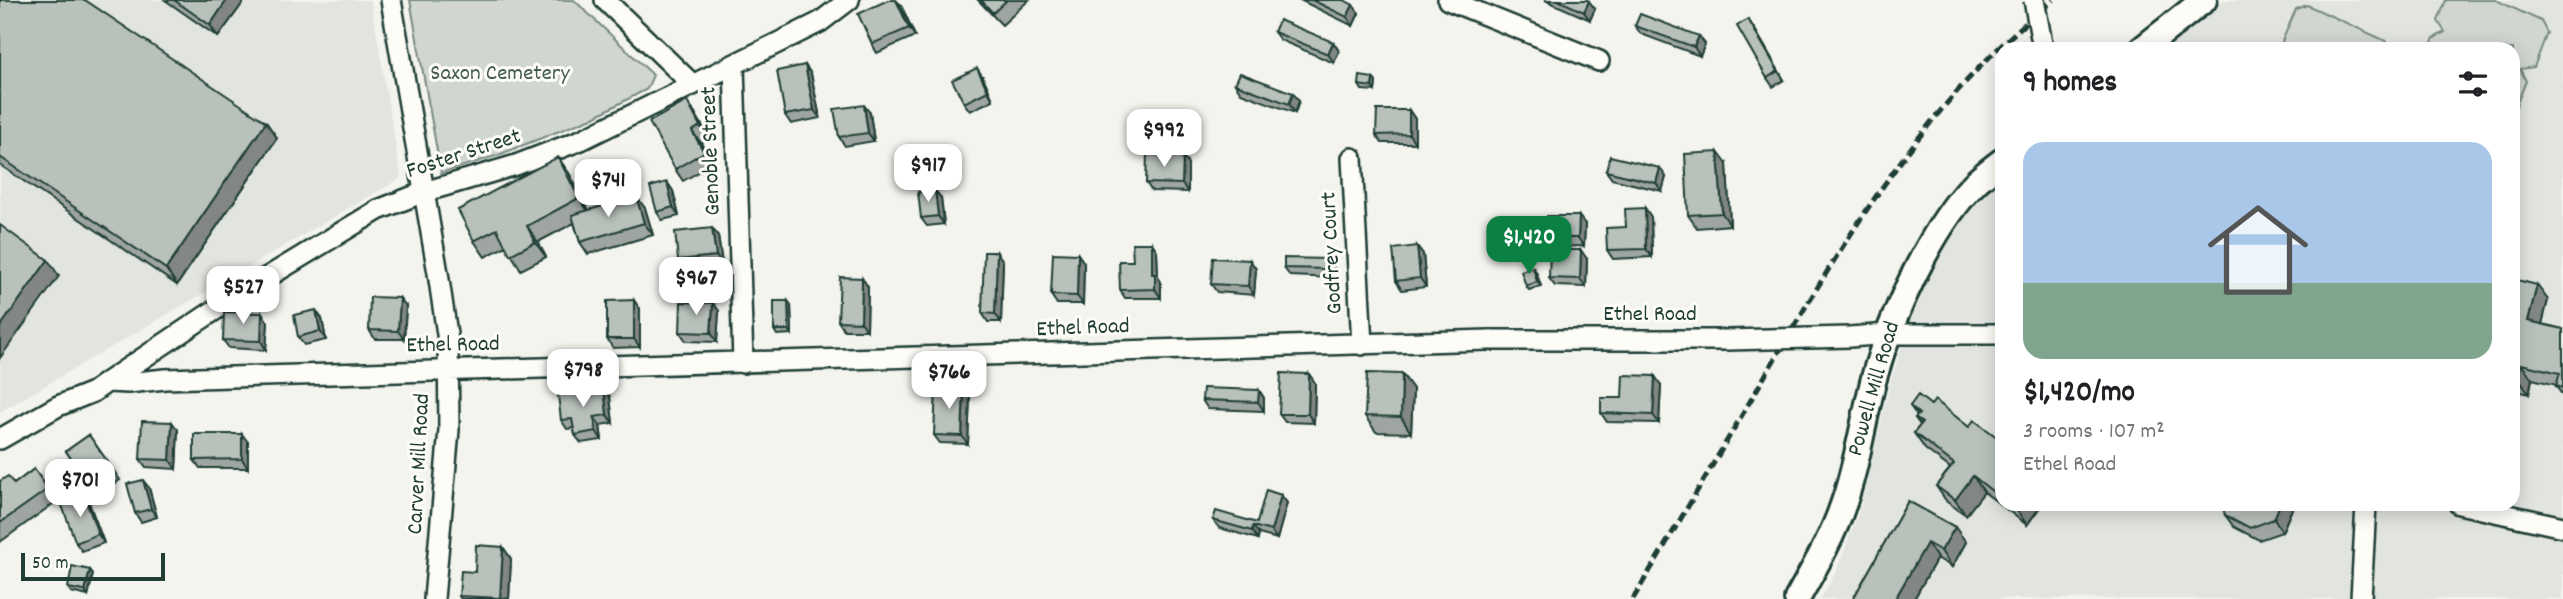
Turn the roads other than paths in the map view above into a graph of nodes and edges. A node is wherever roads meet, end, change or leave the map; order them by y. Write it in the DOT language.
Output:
graph roads {
  1 [pos="391,0"];
  2 [pos="605,0"];
  3 [pos="849,0"];
  4 [pos="1448,0"];
  5 [pos="2034,0"];
  6 [pos="2204,0"];
  7 [pos="2042,42"];
  8 [pos="2151,42"];
  9 [pos="1599,61"];
  10 [pos="734,65"];
  11 [pos="693,85"];
  12 [pos="1352,158"];
  13 [pos="1995,167"];
  14 [pos="424,192"];
  15 [pos="1888,334"];
  16 [pos="1995,334"];
  17 [pos="1362,345"];
  18 [pos="743,362"];
  19 [pos="449,370"];
  20 [pos="107,382"];
  21 [pos="0,439"];
  22 [pos="2366,511"];
  23 [pos="2491,511"];
  24 [pos="2563,527"];
  25 [pos="434,599"];
  26 [pos="1797,599"];
  27 [pos="2361,599"];
  1 -- 14 [label="street, Carver Mill Road"];
  2 -- 11 [label="street"];
  3 -- 10 [label="street, Foster Street"];
  4 -- 9 [label="street"];
  5 -- 7 [label="street, bridge"];
  6 -- 8 [label="street"];
  10 -- 11 [label="street, Foster Street"];
  10 -- 18 [label="street, Genoble Street"];
  11 -- 14 [label="street, Foster Street"];
  12 -- 17 [label="street, Godfrey Court"];
  13 -- 15 [label="street, Powell Mill Road"];
  14 -- 19 [label="street, Carver Mill Road"];
  14 -- 20 [label="street, Foster Street"];
  15 -- 16 [label="street, Ethel Road"];
  15 -- 17 [label="street, Ethel Road, bridge"];
  15 -- 26 [label="street, Powell Mill Road"];
  17 -- 18 [label="street, Ethel Road"];
  18 -- 19 [label="street, Ethel Road"];
  19 -- 20 [label="street, Ethel Road"];
  19 -- 25 [label="street, Carver Mill Road"];
  20 -- 21 [label="street, Ethel Road"];
  22 -- 27 [label="street"];
  23 -- 24 [label="street"];
}
